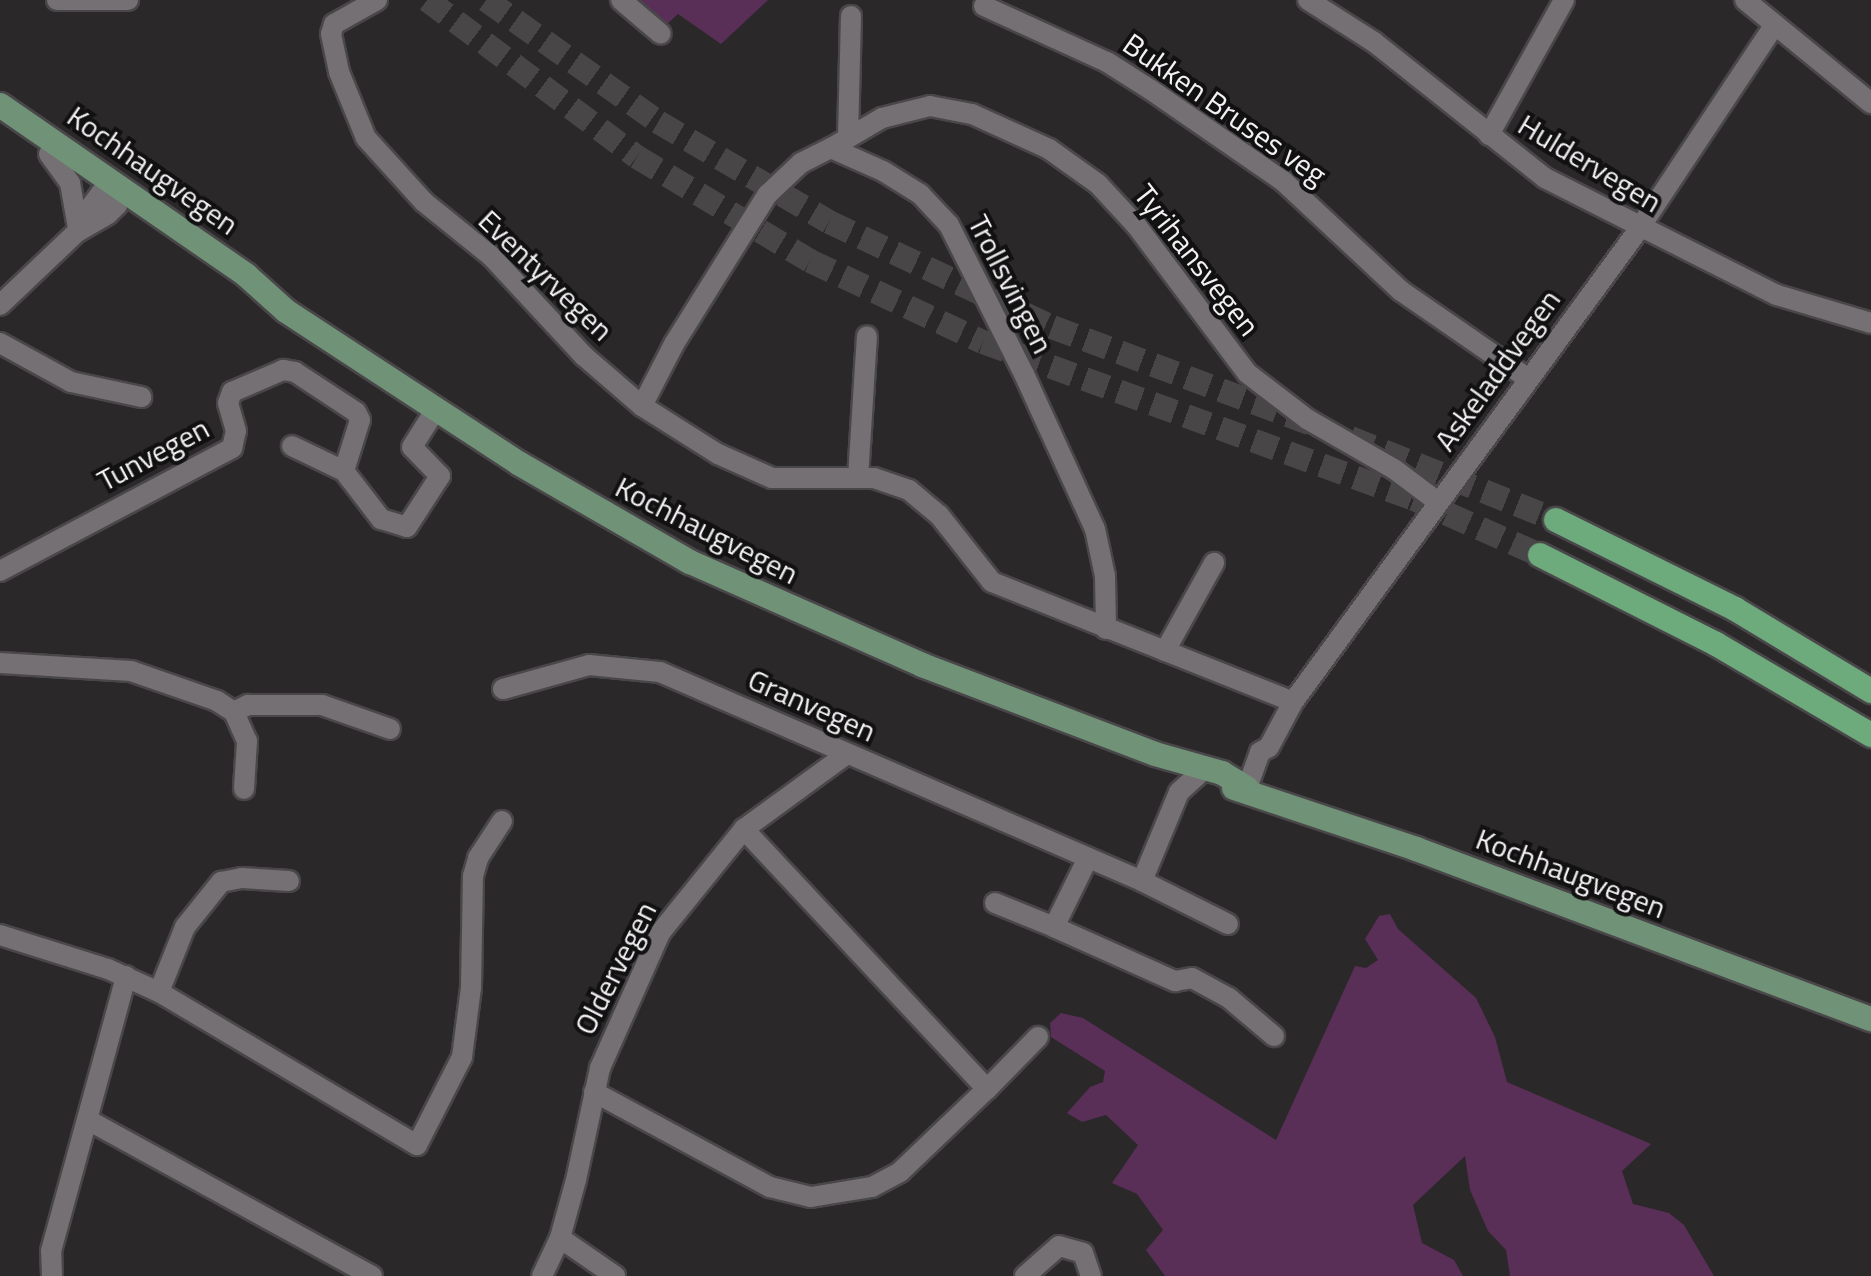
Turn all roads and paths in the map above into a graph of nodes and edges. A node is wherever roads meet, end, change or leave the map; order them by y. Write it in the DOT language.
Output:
graph roads {
  1 [pos="57,0"];
  2 [pos="128,0"];
  3 [pos="377,0"];
  4 [pos="621,0"];
  5 [pos="1308,0"];
  6 [pos="1564,0"];
  7 [pos="1745,0"];
  8 [pos="984,6"];
  9 [pos="851,16"];
  10 [pos="1773,27"];
  11 [pos="661,34"];
  12 [pos="1871,103"];
  13 [pos="0,105"];
  14 [pos="0,116"];
  15 [pos="1489,135"];
  16 [pos="840,143"];
  17 [pos="49,154"];
  18 [pos="112,195"];
  19 [pos="78,227"];
  20 [pos="1639,229"];
  21 [pos="0,305"];
  22 [pos="1871,323"];
  23 [pos="867,336"];
  24 [pos="0,343"];
  25 [pos="1527,378"];
  26 [pos="141,397"];
  27 [pos="642,406"];
  28 [pos="436,409"];
  29 [pos="292,446"];
  30 [pos="344,471"];
  31 [pos="858,478"];
  32 [pos="1438,502"];
  33 [pos="1556,520"];
  34 [pos="1540,555"];
  35 [pos="1214,563"];
  36 [pos="0,571"];
  37 [pos="1106,629"];
  38 [pos="1165,651"];
  39 [pos="0,663"];
  40 [pos="503,689"];
  41 [pos="1871,691"];
  42 [pos="1293,702"];
  43 [pos="234,712"];
  44 [pos="390,729"];
  45 [pos="1871,735"];
  46 [pos="847,754"];
  47 [pos="1155,754"];
  48 [pos="1187,771"];
  49 [pos="244,789"];
  50 [pos="1253,790"];
  51 [pos="502,821"];
  52 [pos="744,829"];
  53 [pos="1088,858"];
  54 [pos="289,881"];
  55 [pos="1142,881"];
  56 [pos="995,903"];
  57 [pos="1228,924"];
  58 [pos="1054,927"];
  59 [pos="0,935"];
  60 [pos="126,976"];
  61 [pos="159,992"];
  62 [pos="1871,1019"];
  63 [pos="1274,1036"];
  64 [pos="1038,1037"];
  65 [pos="987,1089"];
  66 [pos="594,1092"];
  67 [pos="88,1120"];
  68 [pos="560,1238"];
  69 [pos="52,1276"];
  70 [pos="372,1276"];
  71 [pos="542,1276"];
  72 [pos="615,1276"];
  73 [pos="1025,1276"];
  74 [pos="1091,1276"];
  1 -- 2 [label="street"];
  3 -- 27 [label="street, Eventyrvegen"];
  4 -- 11 [label="street"];
  5 -- 15 [label="street, Huldervegen"];
  6 -- 15 [label="street"];
  7 -- 10 [label="street"];
  8 -- 25 [label="street, Bukken Bruses veg"];
  9 -- 16 [label="street"];
  10 -- 12 [label="street"];
  10 -- 20 [label="street, Askeladdvegen"];
  13 -- 18 [label="main road, Kochhaugvegen"];
  14 -- 17 [label="main road, Kochhaugvegen"];
  15 -- 20 [label="street, Huldervegen"];
  16 -- 27 [label="street"];
  16 -- 32 [label="street, Tyrihansvegen"];
  16 -- 37 [label="street, Trollsvingen"];
  17 -- 18 [label="main road, Kochhaugvegen"];
  17 -- 19 [label="street"];
  18 -- 19 [label="street"];
  18 -- 28 [label="main road, Kochhaugvegen"];
  19 -- 21 [label="street"];
  20 -- 22 [label="street, Huldervegen"];
  20 -- 25 [label="street, Askeladdvegen"];
  23 -- 31 [label="street"];
  24 -- 26 [label="street"];
  25 -- 32 [label="street, Askeladdvegen"];
  27 -- 31 [label="street, Eventyrvegen"];
  28 -- 30 [label="street"];
  28 -- 47 [label="main road, Kochhaugvegen"];
  29 -- 30 [label="street"];
  30 -- 36 [label="street, Tunvegen"];
  31 -- 37 [label="street, Eventyrvegen"];
  32 -- 42 [label="street, Askeladdvegen"];
  33 -- 41 [label="highway"];
  34 -- 45 [label="highway"];
  35 -- 38 [label="street"];
  37 -- 38 [label="street, Eventyrvegen"];
  38 -- 42 [label="street, Eventyrvegen"];
  39 -- 43 [label="street"];
  40 -- 46 [label="street, Granvegen"];
  42 -- 50 [label="street, Askeladdvegen"];
  43 -- 44 [label="street"];
  43 -- 49 [label="street"];
  46 -- 52 [label="street, Oldervegen"];
  46 -- 53 [label="street, Granvegen"];
  47 -- 48 [label="main road, Kochhaugvegen"];
  47 -- 50 [label="main road, Kochhaugvegen"];
  48 -- 50 [label="main road, Kochhaugvegen"];
  48 -- 55 [label="street"];
  50 -- 62 [label="main road, Kochhaugvegen"];
  51 -- 61 [label="street"];
  52 -- 65 [label="street"];
  52 -- 66 [label="street, Oldervegen"];
  53 -- 55 [label="street, Granvegen"];
  53 -- 58 [label="street"];
  54 -- 61 [label="street"];
  55 -- 57 [label="street, Granvegen"];
  56 -- 58 [label="street"];
  58 -- 63 [label="street"];
  59 -- 60 [label="street"];
  60 -- 61 [label="street"];
  60 -- 67 [label="street"];
  64 -- 65 [label="street"];
  65 -- 66 [label="street"];
  66 -- 68 [label="street, Oldervegen"];
  67 -- 69 [label="street"];
  67 -- 70 [label="street"];
  68 -- 71 [label="street, Oldervegen"];
  68 -- 72 [label="street"];
  73 -- 74 [label="street"];
}
